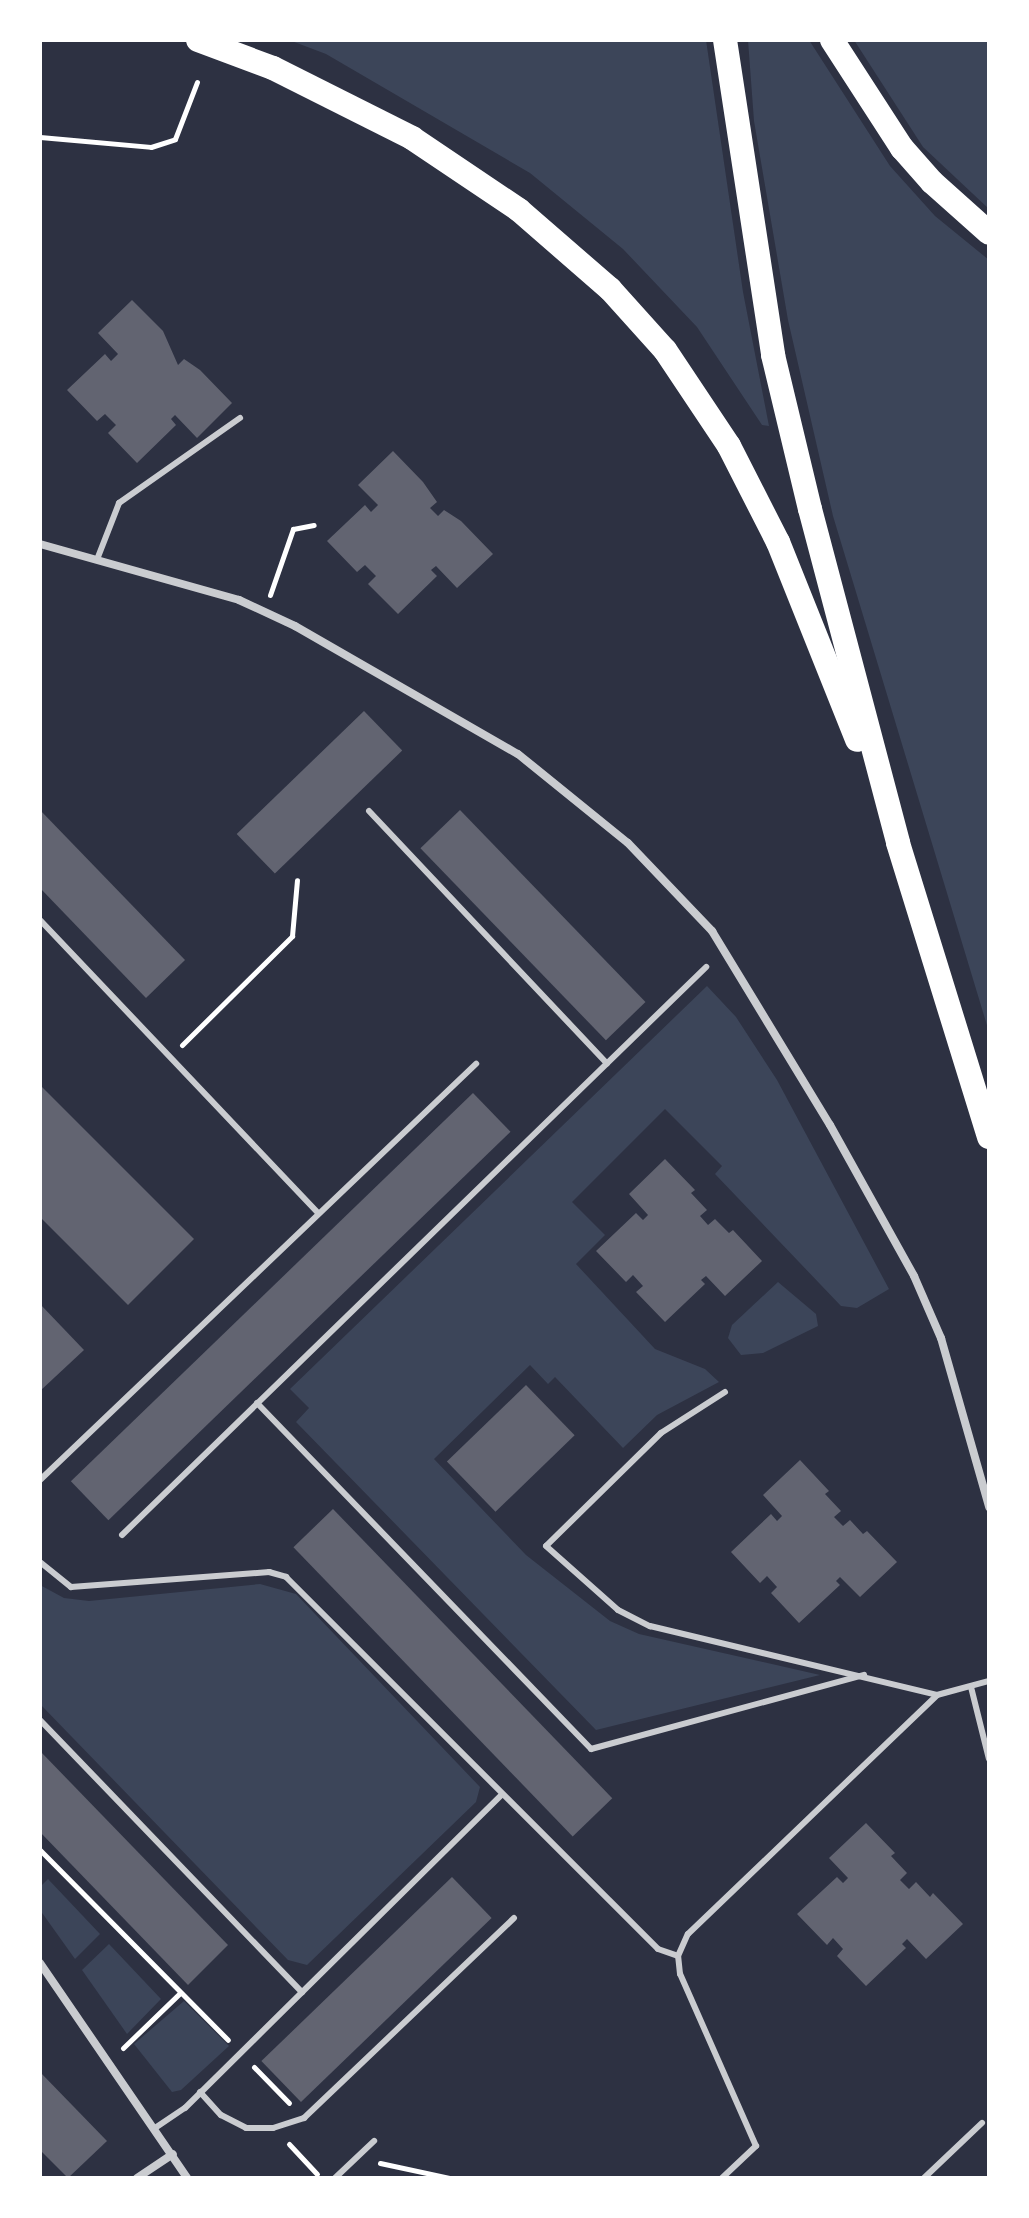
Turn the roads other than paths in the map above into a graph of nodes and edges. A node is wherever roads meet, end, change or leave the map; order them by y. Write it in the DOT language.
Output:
graph roads {
  1 [pos="198,40"];
  2 [pos="725,40"];
  3 [pos="832,40"];
  4 [pos="989,233"];
  5 [pos="240,418"];
  6 [pos="40,544"];
  7 [pos="98,557"];
  8 [pos="369,811"];
  9 [pos="898,843"];
  10 [pos="40,920"];
  11 [pos="706,967"];
  12 [pos="476,1064"];
  13 [pos="607,1064"];
  14 [pos="989,1137"];
  15 [pos="318,1213"];
  16 [pos="725,1392"];
  17 [pos="257,1403"];
  18 [pos="40,1480"];
  19 [pos="989,1507"];
  20 [pos="122,1535"];
  21 [pos="40,1562"];
  22 [pos="864,1675"];
  23 [pos="989,1681"];
  24 [pos="971,1687"];
  25 [pos="937,1695"];
  26 [pos="40,1720"];
  27 [pos="989,1759"];
  28 [pos="502,1794"];
  29 [pos="514,1918"];
  30 [pos="678,1956"];
  31 [pos="40,1963"];
  32 [pos="302,1992"];
  33 [pos="200,2092"];
  34 [pos="982,2123"];
  35 [pos="155,2128"];
  36 [pos="374,2141"];
  37 [pos="173,2154"];
  38 [pos="137,2178"];
  39 [pos="187,2178"];
  40 [pos="335,2178"];
  41 [pos="722,2178"];
  42 [pos="924,2178"];
  1 -- 9 [label="highway"];
  2 -- 9 [label="highway"];
  3 -- 4 [label="highway"];
  5 -- 7 [label="lane"];
  6 -- 7 [label="street"];
  7 -- 19 [label="street"];
  8 -- 13 [label="lane"];
  9 -- 14 [label="highway"];
  10 -- 15 [label="lane"];
  11 -- 13 [label="lane"];
  12 -- 15 [label="lane"];
  13 -- 17 [label="lane"];
  15 -- 18 [label="lane"];
  16 -- 22 [label="lane"];
  17 -- 20 [label="lane"];
  17 -- 22 [label="lane"];
  21 -- 28 [label="lane"];
  22 -- 25 [label="lane"];
  23 -- 24 [label="lane"];
  24 -- 25 [label="lane"];
  24 -- 27 [label="lane"];
  25 -- 30 [label="lane"];
  26 -- 32 [label="lane"];
  28 -- 30 [label="lane"];
  28 -- 32 [label="lane"];
  29 -- 33 [label="lane"];
  30 -- 41 [label="lane"];
  31 -- 35 [label="street"];
  32 -- 33 [label="lane"];
  33 -- 35 [label="lane"];
  34 -- 42 [label="lane"];
  35 -- 37 [label="street"];
  36 -- 40 [label="lane"];
  37 -- 38 [label="street"];
  37 -- 39 [label="street"];
}
